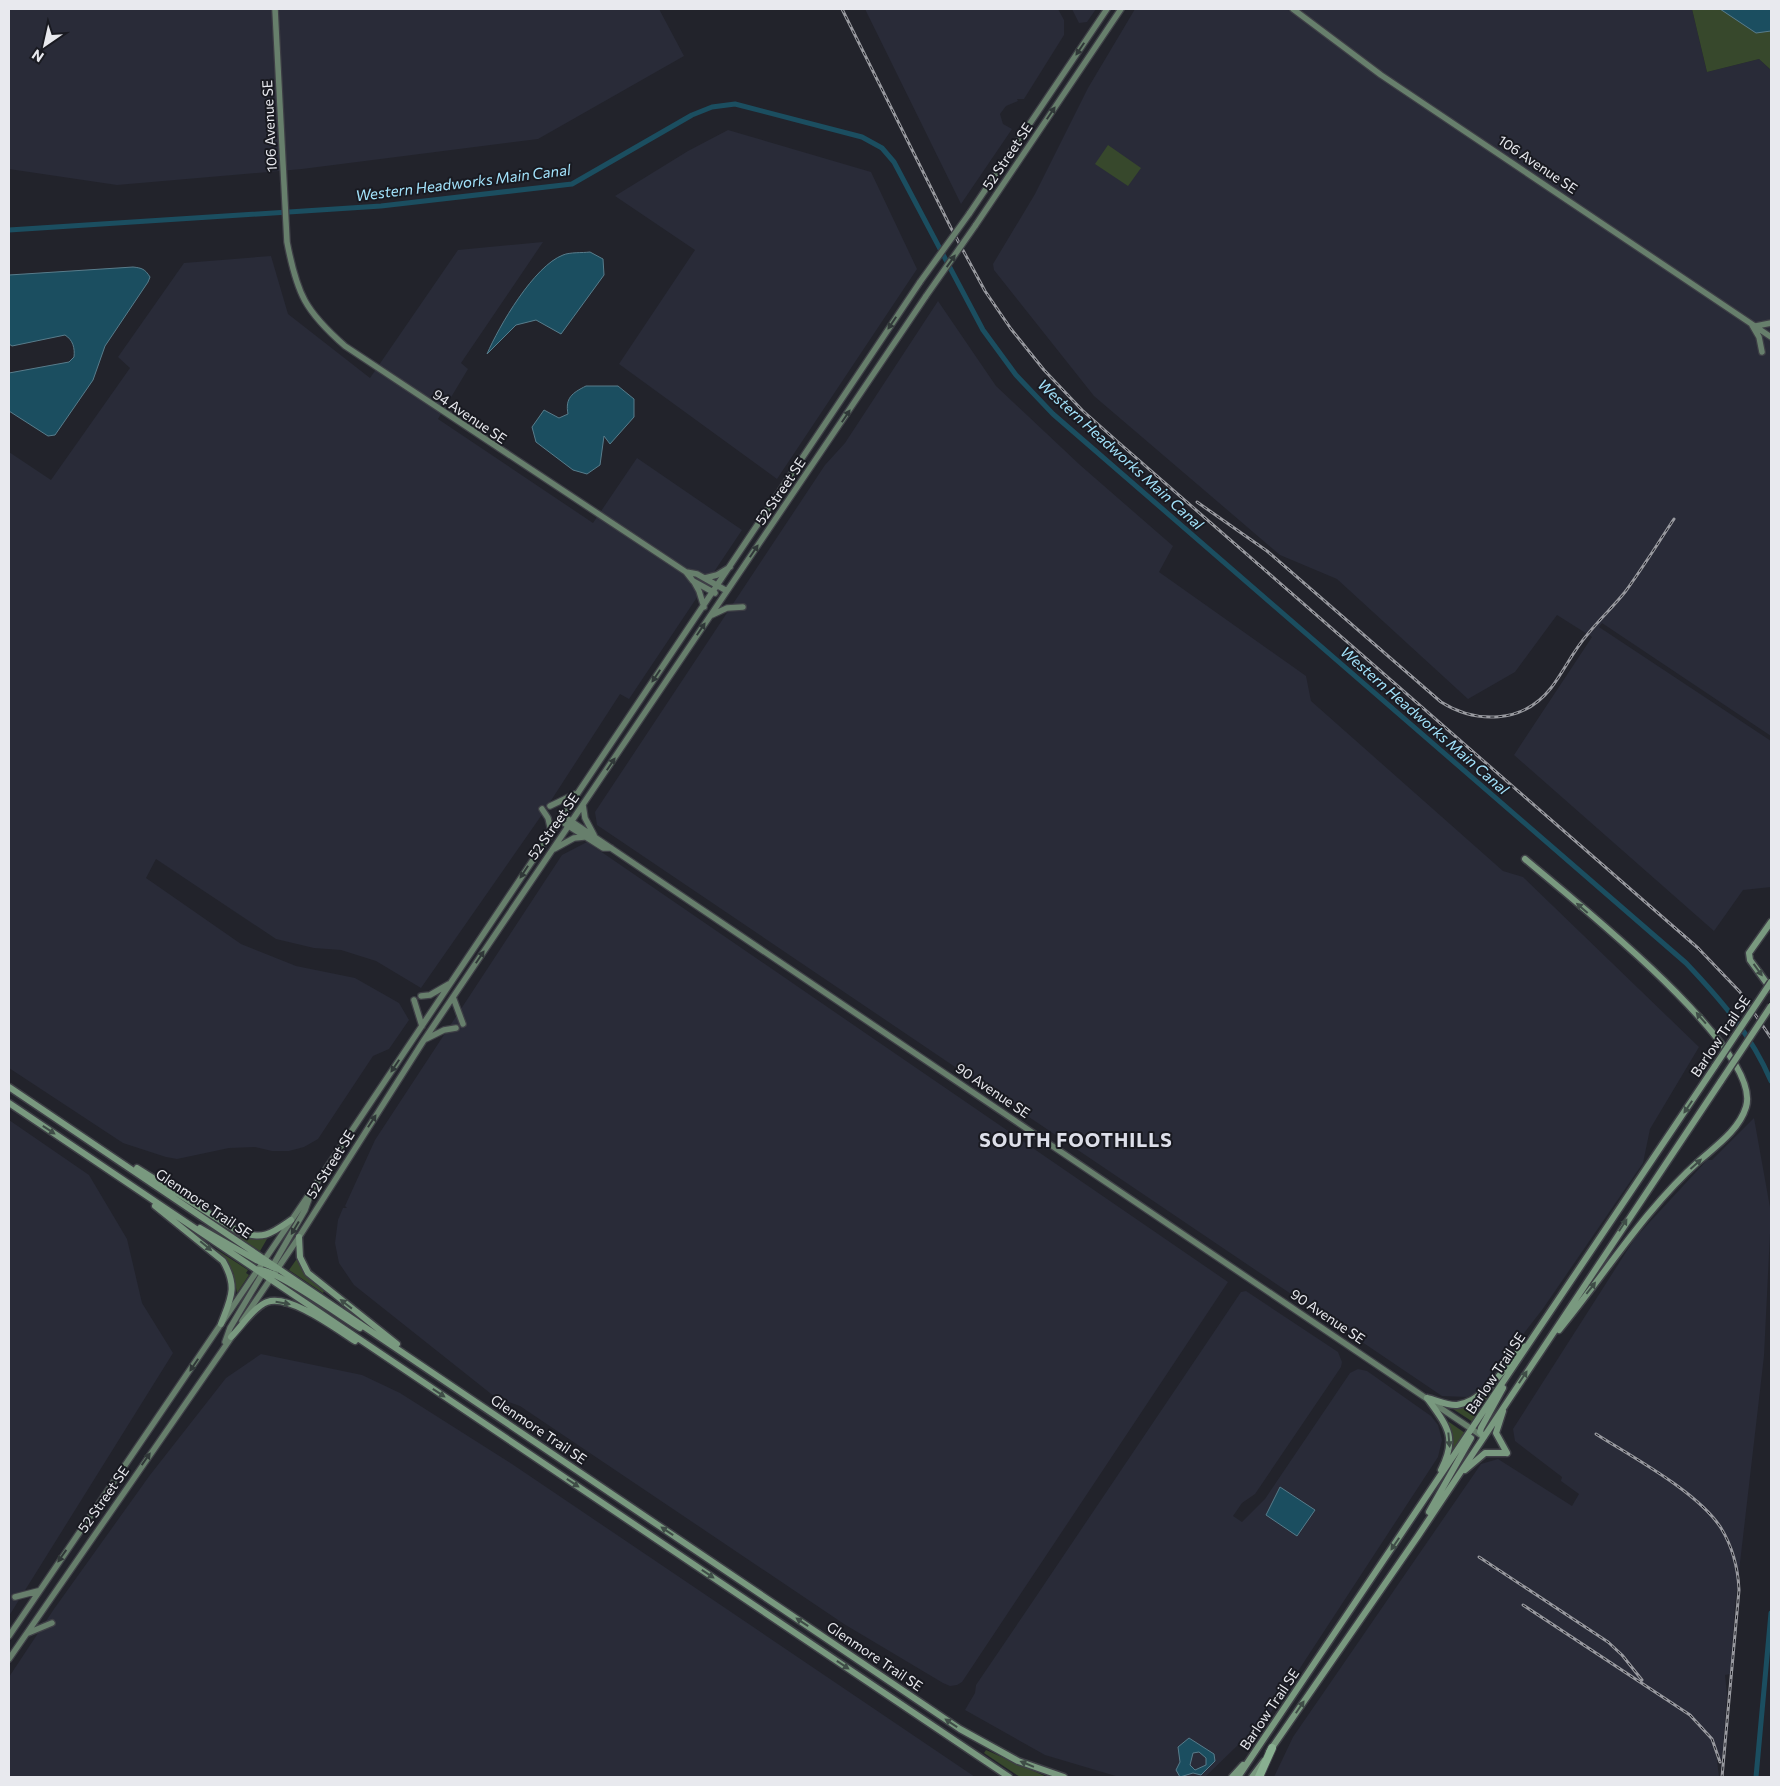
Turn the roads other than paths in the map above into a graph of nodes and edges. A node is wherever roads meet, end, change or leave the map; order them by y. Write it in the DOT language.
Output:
graph roads {
  1 [pos="274,9"];
  2 [pos="1107,9"];
  3 [pos="1121,9"];
  4 [pos="1293,9"];
  5 [pos="287,242"];
  6 [pos="1771,323"];
  7 [pos="1753,324"];
  8 [pos="1771,337"];
  9 [pos="1762,352"];
  10 [pos="732,566"];
  11 [pos="686,572"];
  12 [pos="704,578"];
  13 [pos="693,581"];
  14 [pos="718,586"];
  15 [pos="727,591"];
  16 [pos="714,593"];
  17 [pos="723,597"];
  18 [pos="704,607"];
  19 [pos="743,607"];
  20 [pos="710,616"];
  21 [pos="577,792"];
  22 [pos="584,805"];
  23 [pos="550,806"];
  24 [pos="542,809"];
  25 [pos="560,817"];
  26 [pos="570,824"];
  27 [pos="551,831"];
  28 [pos="584,837"];
  29 [pos="596,837"];
  30 [pos="611,848"];
  31 [pos="550,851"];
  32 [pos="1524,858"];
  33 [pos="1771,922"];
  34 [pos="1771,982"];
  35 [pos="451,983"];
  36 [pos="1771,989"];
  37 [pos="421,996"];
  38 [pos="453,997"];
  39 [pos="414,1000"];
  40 [pos="1771,1006"];
  41 [pos="462,1024"];
  42 [pos="422,1026"];
  43 [pos="456,1028"];
  44 [pos="424,1040"];
  45 [pos="9,1087"];
  46 [pos="9,1103"];
  47 [pos="122,1163"];
  48 [pos="312,1190"];
  49 [pos="142,1192"];
  50 [pos="292,1220"];
  51 [pos="299,1237"];
  52 [pos="268,1269"];
  53 [pos="221,1324"];
  54 [pos="1542,1325"];
  55 [pos="231,1337"];
  56 [pos="223,1349"];
  57 [pos="1539,1354"];
  58 [pos="398,1365"];
  59 [pos="425,1367"];
  60 [pos="1508,1375"];
  61 [pos="1427,1398"];
  62 [pos="1508,1400"];
  63 [pos="1473,1430"];
  64 [pos="1484,1437"];
  65 [pos="1451,1486"];
  66 [pos="1423,1503"];
  67 [pos="1418,1536"];
  68 [pos="38,1591"];
  69 [pos="15,1597"];
  70 [pos="52,1623"];
  71 [pos="9,1636"];
  72 [pos="24,1636"];
  73 [pos="9,1659"];
  74 [pos="1259,1748"];
  75 [pos="1272,1748"];
  76 [pos="1009,1777"];
  77 [pos="1064,1777"];
  78 [pos="1232,1777"];
  79 [pos="1238,1777"];
  80 [pos="1252,1777"];
  81 [pos="1259,1777"];
  1 -- 5 [label="main road, 106 Avenue SE"];
  2 -- 10 [label="main road, 52 Street SE, one-way, bridge"];
  15 -- 3 [label="main road, 52 Street SE, one-way, bridge"];
  4 -- 7 [label="main road, 106 Avenue SE"];
  5 -- 11 [label="main road, 94 Avenue SE"];
  6 -- 7 [label="main road"];
  7 -- 8 [label="main road, 106 Avenue SE"];
  7 -- 9 [label="main road"];
  10 -- 12 [label="main road"];
  10 -- 14 [label="main road, 52 Street SE"];
  11 -- 12 [label="main road, 94 Avenue SE"];
  11 -- 13 [label="main road, 94 Avenue SE"];
  12 -- 14 [label="main road, 94 Avenue SE"];
  13 -- 16 [label="main road, 94 Avenue SE"];
  13 -- 18 [label="main road"];
  14 -- 15 [label="main road, 94 Avenue SE"];
  14 -- 16 [label="main road, 52 Street SE"];
  15 -- 17 [label="main road, 52 Street SE"];
  16 -- 17 [label="main road, 94 Avenue SE"];
  16 -- 18 [label="main road, 52 Street SE"];
  17 -- 20 [label="main road, 52 Street SE"];
  18 -- 21 [label="main road, 52 Street SE, one-way"];
  19 -- 20 [label="main road"];
  22 -- 20 [label="main road, 52 Street SE, one-way"];
  21 -- 23 [label="main road"];
  21 -- 25 [label="main road, 52 Street SE"];
  22 -- 26 [label="main road, 52 Street SE"];
  22 -- 29 [label="main road"];
  24 -- 27 [label="main road"];
  25 -- 26 [label="main road, 90 Avenue SE"];
  25 -- 27 [label="main road, 52 Street SE"];
  26 -- 28 [label="main road, 90 Avenue SE"];
  26 -- 29 [label="main road, 90 Avenue SE"];
  26 -- 31 [label="main road, 52 Street SE"];
  27 -- 35 [label="main road, 52 Street SE, one-way"];
  28 -- 30 [label="main road, 90 Avenue SE"];
  28 -- 31 [label="main road"];
  29 -- 30 [label="main road, 90 Avenue SE"];
  30 -- 61 [label="main road, 90 Avenue SE"];
  38 -- 31 [label="main road, 52 Street SE, one-way"];
  57 -- 32 [label="main road, one-way"];
  33 -- 36 [label="main road, one-way"];
  34 -- 54 [label="main road, Barlow Trail SE, one-way, bridge"];
  35 -- 37 [label="main road"];
  35 -- 42 [label="main road, 52 Street SE"];
  38 -- 41 [label="main road"];
  38 -- 44 [label="main road, 52 Street SE"];
  39 -- 42 [label="main road"];
  57 -- 40 [label="main road, Barlow Trail SE, one-way, bridge"];
  42 -- 48 [label="main road, 52 Street SE, one-way"];
  43 -- 44 [label="main road"];
  51 -- 44 [label="main road, 52 Street SE, one-way"];
  45 -- 47 [label="main road, Glenmore Trail SE"];
  46 -- 49 [label="main road, Glenmore Trail SE, one-way"];
  47 -- 50 [label="main road"];
  47 -- 52 [label="main road, Glenmore Trail SE"];
  48 -- 50 [label="main road, 52 Street SE"];
  48 -- 52 [label="main road, one-way"];
  49 -- 52 [label="main road, Glenmore Trail SE"];
  49 -- 53 [label="main road, one-way"];
  50 -- 52 [label="main road, 52 Street SE"];
  51 -- 52 [label="main road, 52 Street SE"];
  59 -- 51 [label="main road, one-way"];
  52 -- 53 [label="main road, 52 Street SE"];
  52 -- 55 [label="main road, 52 Street SE"];
  52 -- 56 [label="main road"];
  52 -- 58 [label="main road, Glenmore Trail SE"];
  52 -- 59 [label="main road, Glenmore Trail SE"];
  53 -- 68 [label="main road, 52 Street SE, one-way"];
  54 -- 60 [label="main road, Barlow Trail SE"];
  54 -- 61 [label="main road"];
  55 -- 56 [label="main road, 52 Street SE"];
  55 -- 58 [label="main road, one-way"];
  72 -- 56 [label="main road, 52 Street SE, one-way"];
  62 -- 57 [label="main road, Barlow Trail SE, one-way"];
  58 -- 76 [label="main road, Glenmore Trail SE, one-way"];
  77 -- 59 [label="main road, Glenmore Trail SE, one-way"];
  60 -- 63 [label="main road, Barlow Trail SE"];
  60 -- 64 [label="main road"];
  61 -- 63 [label="main road, 90 Avenue SE"];
  61 -- 66 [label="main road, one-way"];
  62 -- 64 [label="main road, Barlow Trail SE"];
  62 -- 65 [label="main road"];
  63 -- 64 [label="main road, 90 Avenue SE"];
  63 -- 66 [label="main road, Barlow Trail SE"];
  63 -- 67 [label="main road"];
  64 -- 65 [label="main road, Barlow Trail SE"];
  65 -- 67 [label="main road, Barlow Trail SE"];
  66 -- 74 [label="main road, Barlow Trail SE, one-way"];
  75 -- 67 [label="main road, Barlow Trail SE, one-way"];
  68 -- 69 [label="main road"];
  68 -- 71 [label="main road, 52 Street SE"];
  70 -- 72 [label="main road"];
  72 -- 73 [label="main road, 52 Street SE"];
  74 -- 78 [label="main road"];
  74 -- 79 [label="main road, Barlow Trail SE"];
  75 -- 80 [label="main road, Barlow Trail SE"];
  75 -- 81 [label="highway"];
}
